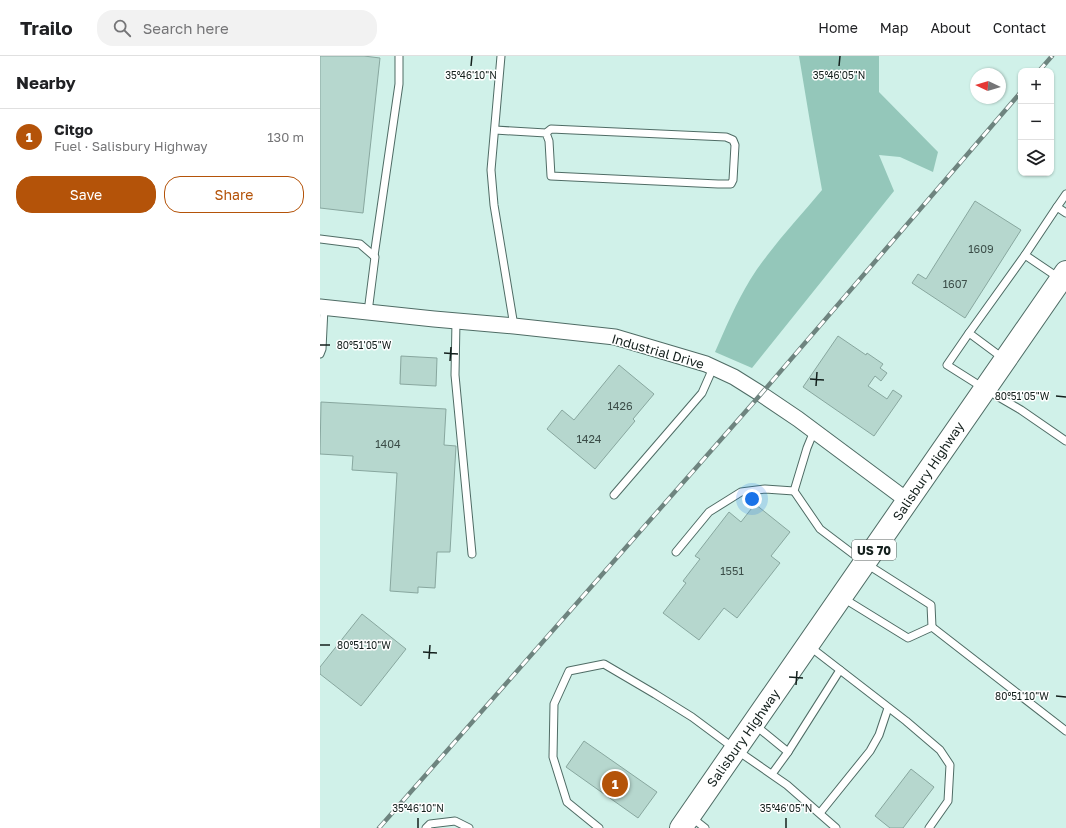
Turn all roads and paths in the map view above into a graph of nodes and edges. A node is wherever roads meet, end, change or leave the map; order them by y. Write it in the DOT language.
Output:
graph roads {
  1 [pos="399,56"];
  2 [pos="501,56"];
  3 [pos="494,130"];
  4 [pos="546,134"];
  5 [pos="1066,194"];
  6 [pos="1057,207"];
  7 [pos="1066,213"];
  8 [pos="320,239"];
  9 [pos="1025,255"];
  10 [pos="374,256"];
  11 [pos="1064,278"];
  12 [pos="322,307"];
  13 [pos="368,312"];
  14 [pos="456,321"];
  15 [pos="514,326"];
  16 [pos="969,334"];
  17 [pos="320,354"];
  18 [pos="1005,360"];
  19 [pos="714,368"];
  20 [pos="985,389"];
  21 [pos="814,431"];
  22 [pos="1066,441"];
  23 [pos="794,491"];
  24 [pos="614,495"];
  25 [pos="908,501"];
  26 [pos="676,552"];
  27 [pos="472,554"];
  28 [pos="865,563"];
  29 [pos="841,597"];
  30 [pos="932,627"];
  31 [pos="808,645"];
  32 [pos="840,670"];
  33 [pos="888,708"];
  34 [pos="753,724"];
  35 [pos="1066,731"];
  36 [pos="735,749"];
  37 [pos="788,752"];
  38 [pos="772,774"];
  39 [pos="820,813"];
  40 [pos="692,824"];
  41 [pos="426,828"];
  42 [pos="469,828"];
  43 [pos="599,828"];
  44 [pos="836,828"];
  45 [pos="930,828"];
  1 -- 10 [label="lane"];
  2 -- 3 [label="lane"];
  3 -- 4 [label="lane"];
  3 -- 15 [label="lane"];
  4 -- 4 [label="lane"];
  5 -- 6 [label="lane"];
  6 -- 7 [label="lane"];
  6 -- 9 [label="lane"];
  8 -- 10 [label="lane"];
  9 -- 11 [label="lane"];
  9 -- 16 [label="lane"];
  10 -- 13 [label="lane"];
  11 -- 18 [label="highway, Salisbury Highway / US 70"];
  12 -- 13 [label="street, Industrial Drive"];
  12 -- 17 [label="lane"];
  13 -- 14 [label="street, Industrial Drive"];
  14 -- 15 [label="street, Industrial Drive"];
  14 -- 27 [label="lane"];
  15 -- 19 [label="street, Industrial Drive"];
  16 -- 18 [label="lane"];
  16 -- 20 [label="lane"];
  18 -- 20 [label="highway, Salisbury Highway / US 70"];
  19 -- 21 [label="street, Industrial Drive"];
  19 -- 24 [label="lane"];
  20 -- 22 [label="lane"];
  20 -- 25 [label="highway, Salisbury Highway / US 70"];
  21 -- 23 [label="lane"];
  21 -- 25 [label="street, Industrial Drive"];
  23 -- 26 [label="lane"];
  23 -- 28 [label="lane"];
  25 -- 28 [label="highway, Salisbury Highway / US 70"];
  28 -- 29 [label="highway, Salisbury Highway / US 70"];
  28 -- 30 [label="lane"];
  29 -- 30 [label="lane"];
  29 -- 31 [label="highway, Salisbury Highway / US 70"];
  30 -- 35 [label="lane"];
  31 -- 32 [label="lane"];
  31 -- 34 [label="highway, Salisbury Highway / US 70"];
  32 -- 33 [label="lane"];
  32 -- 37 [label="lane"];
  33 -- 39 [label="lane"];
  33 -- 45 [label="lane"];
  34 -- 36 [label="highway, Salisbury Highway / US 70"];
  34 -- 37 [label="lane"];
  36 -- 38 [label="lane"];
  36 -- 40 [label="highway, Salisbury Highway / US 70"];
  36 -- 43 [label="lane"];
  37 -- 38 [label="lane"];
  38 -- 39 [label="lane"];
  39 -- 44 [label="lane"];
  41 -- 42 [label="lane"];
}
